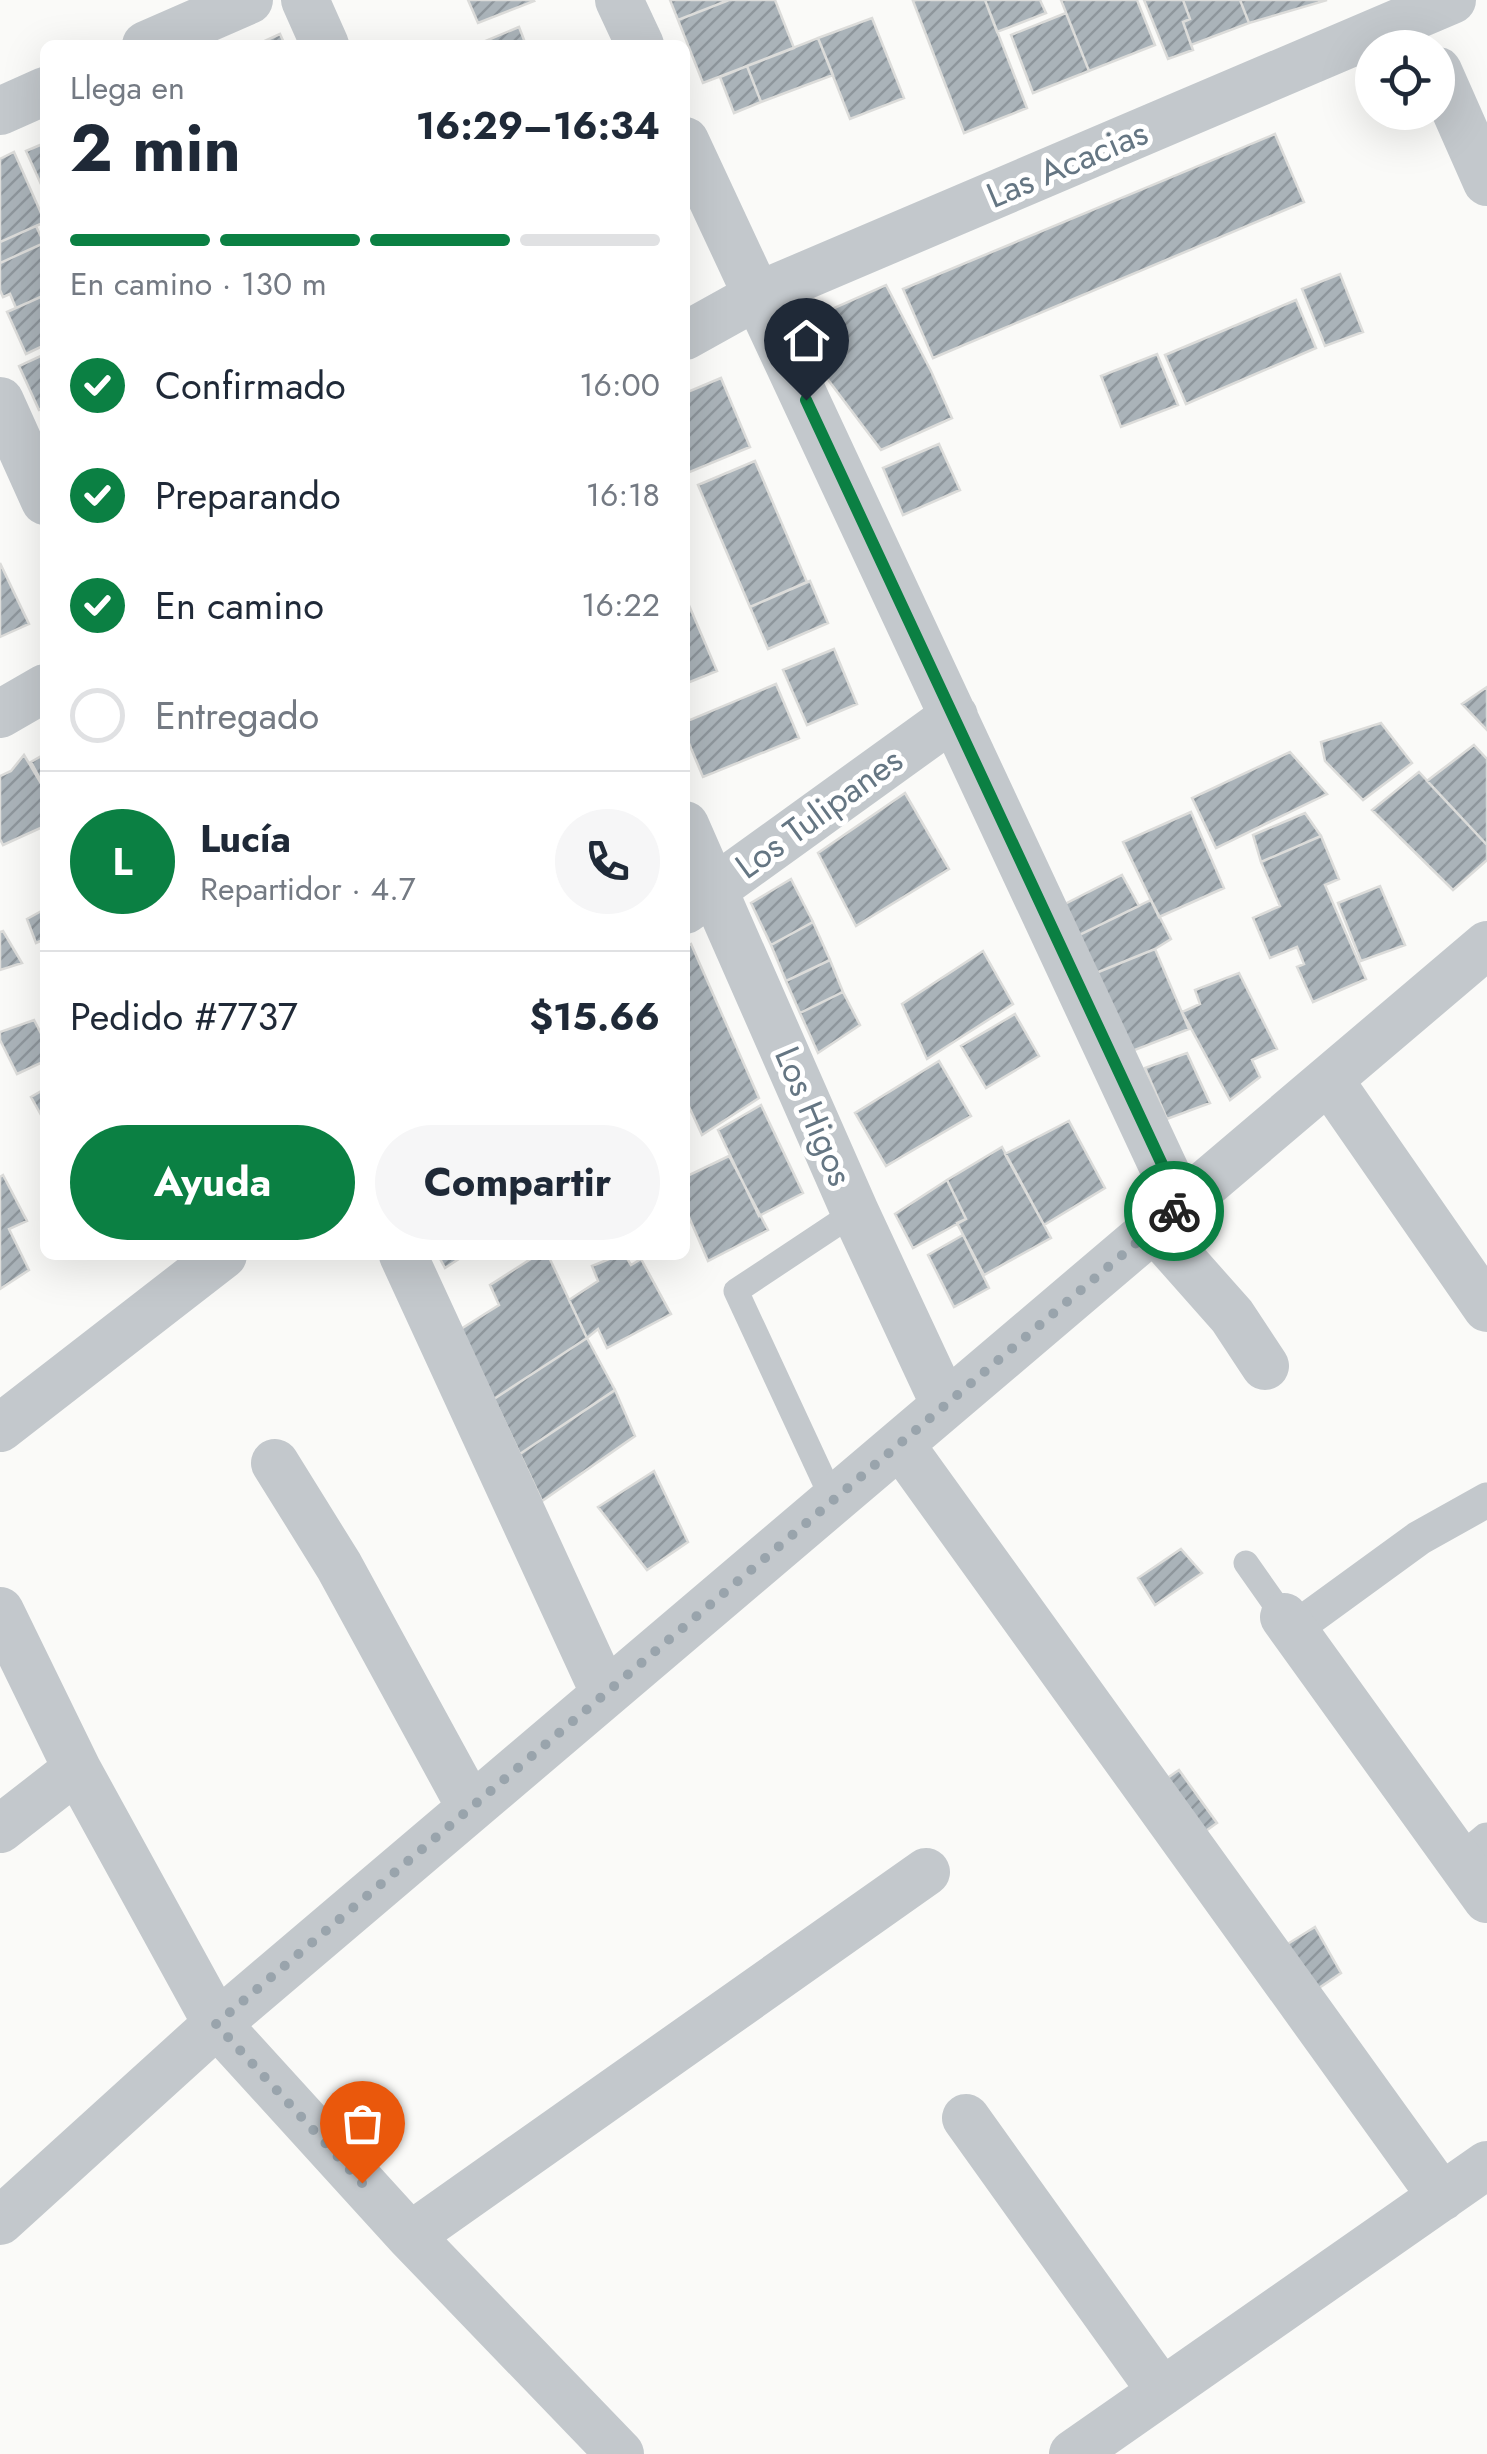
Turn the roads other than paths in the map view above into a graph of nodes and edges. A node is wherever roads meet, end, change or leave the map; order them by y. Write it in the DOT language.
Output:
graph roads {
  1 [pos="249,0"];
  2 [pos="305,0"];
  3 [pos="619,0"];
  4 [pos="1424,16"];
  5 [pos="157,40"];
  6 [pos="324,40"];
  7 [pos="638,40"];
  8 [pos="40,92"];
  9 [pos="1455,110"];
  10 [pos="0,111"];
  11 [pos="690,152"];
  12 [pos="1487,182"];
  13 [pos="757,296"];
  14 [pos="690,333"];
  15 [pos="0,402"];
  16 [pos="40,491"];
  17 [pos="40,691"];
  18 [pos="0,714"];
  19 [pos="954,716"];
  20 [pos="690,850"];
  21 [pos="700,899"];
  22 [pos="1487,946"];
  23 [pos="1329,1080"];
  24 [pos="855,1212"];
  25 [pos="1168,1216"];
  26 [pos="217,1260"];
  27 [pos="404,1260"];
  28 [pos="1487,1308"];
  29 [pos="1265,1366"];
  30 [pos="946,1406"];
  31 [pos="0,1428"];
  32 [pos="900,1444"];
  33 [pos="275,1463"];
  34 [pos="833,1500"];
  35 [pos="1487,1500"];
  36 [pos="1246,1563"];
  37 [pos="0,1611"];
  38 [pos="1289,1623"];
  39 [pos="605,1694"];
  40 [pos="77,1769"];
  41 [pos="470,1808"];
  42 [pos="0,1829"];
  43 [pos="1478,1867"];
  44 [pos="926,1872"];
  45 [pos="216,2024"];
  46 [pos="966,2118"];
  47 [pos="1487,2165"];
  48 [pos="1442,2197"];
  49 [pos="0,2222"];
  50 [pos="410,2236"];
  51 [pos="1162,2392"];
  52 [pos="620,2454"];
  53 [pos="1073,2454"];
  1 -- 5 [label="street"];
  2 -- 6 [label="street"];
  3 -- 7 [label="street"];
  4 -- 13 [label="street, Las Acacias"];
  8 -- 10 [label="street"];
  9 -- 12 [label="street"];
  11 -- 13 [label="street"];
  13 -- 14 [label="street, Las Acacias"];
  13 -- 19 [label="street"];
  15 -- 16 [label="street"];
  17 -- 18 [label="street"];
  19 -- 21 [label="street, Los Tulipanes"];
  19 -- 25 [label="street"];
  20 -- 21 [label="street, Los Higos"];
  21 -- 24 [label="street, Los Higos"];
  22 -- 23 [label="street"];
  23 -- 25 [label="street"];
  23 -- 28 [label="street"];
  24 -- 30 [label="street, Los Higos"];
  24 -- 34 [label="lane"];
  25 -- 29 [label="street"];
  25 -- 30 [label="street"];
  26 -- 31 [label="street"];
  27 -- 39 [label="street"];
  30 -- 32 [label="street"];
  32 -- 34 [label="street"];
  32 -- 48 [label="street"];
  33 -- 41 [label="street"];
  34 -- 39 [label="street"];
  35 -- 38 [label="street"];
  36 -- 38 [label="lane"];
  37 -- 40 [label="street"];
  38 -- 43 [label="street"];
  39 -- 41 [label="street"];
  40 -- 42 [label="street"];
  40 -- 45 [label="street"];
  41 -- 45 [label="street"];
  44 -- 50 [label="street"];
  45 -- 49 [label="street"];
  45 -- 50 [label="street"];
  46 -- 51 [label="street"];
  47 -- 48 [label="street"];
  48 -- 51 [label="street"];
  50 -- 52 [label="street"];
  51 -- 53 [label="street"];
}
